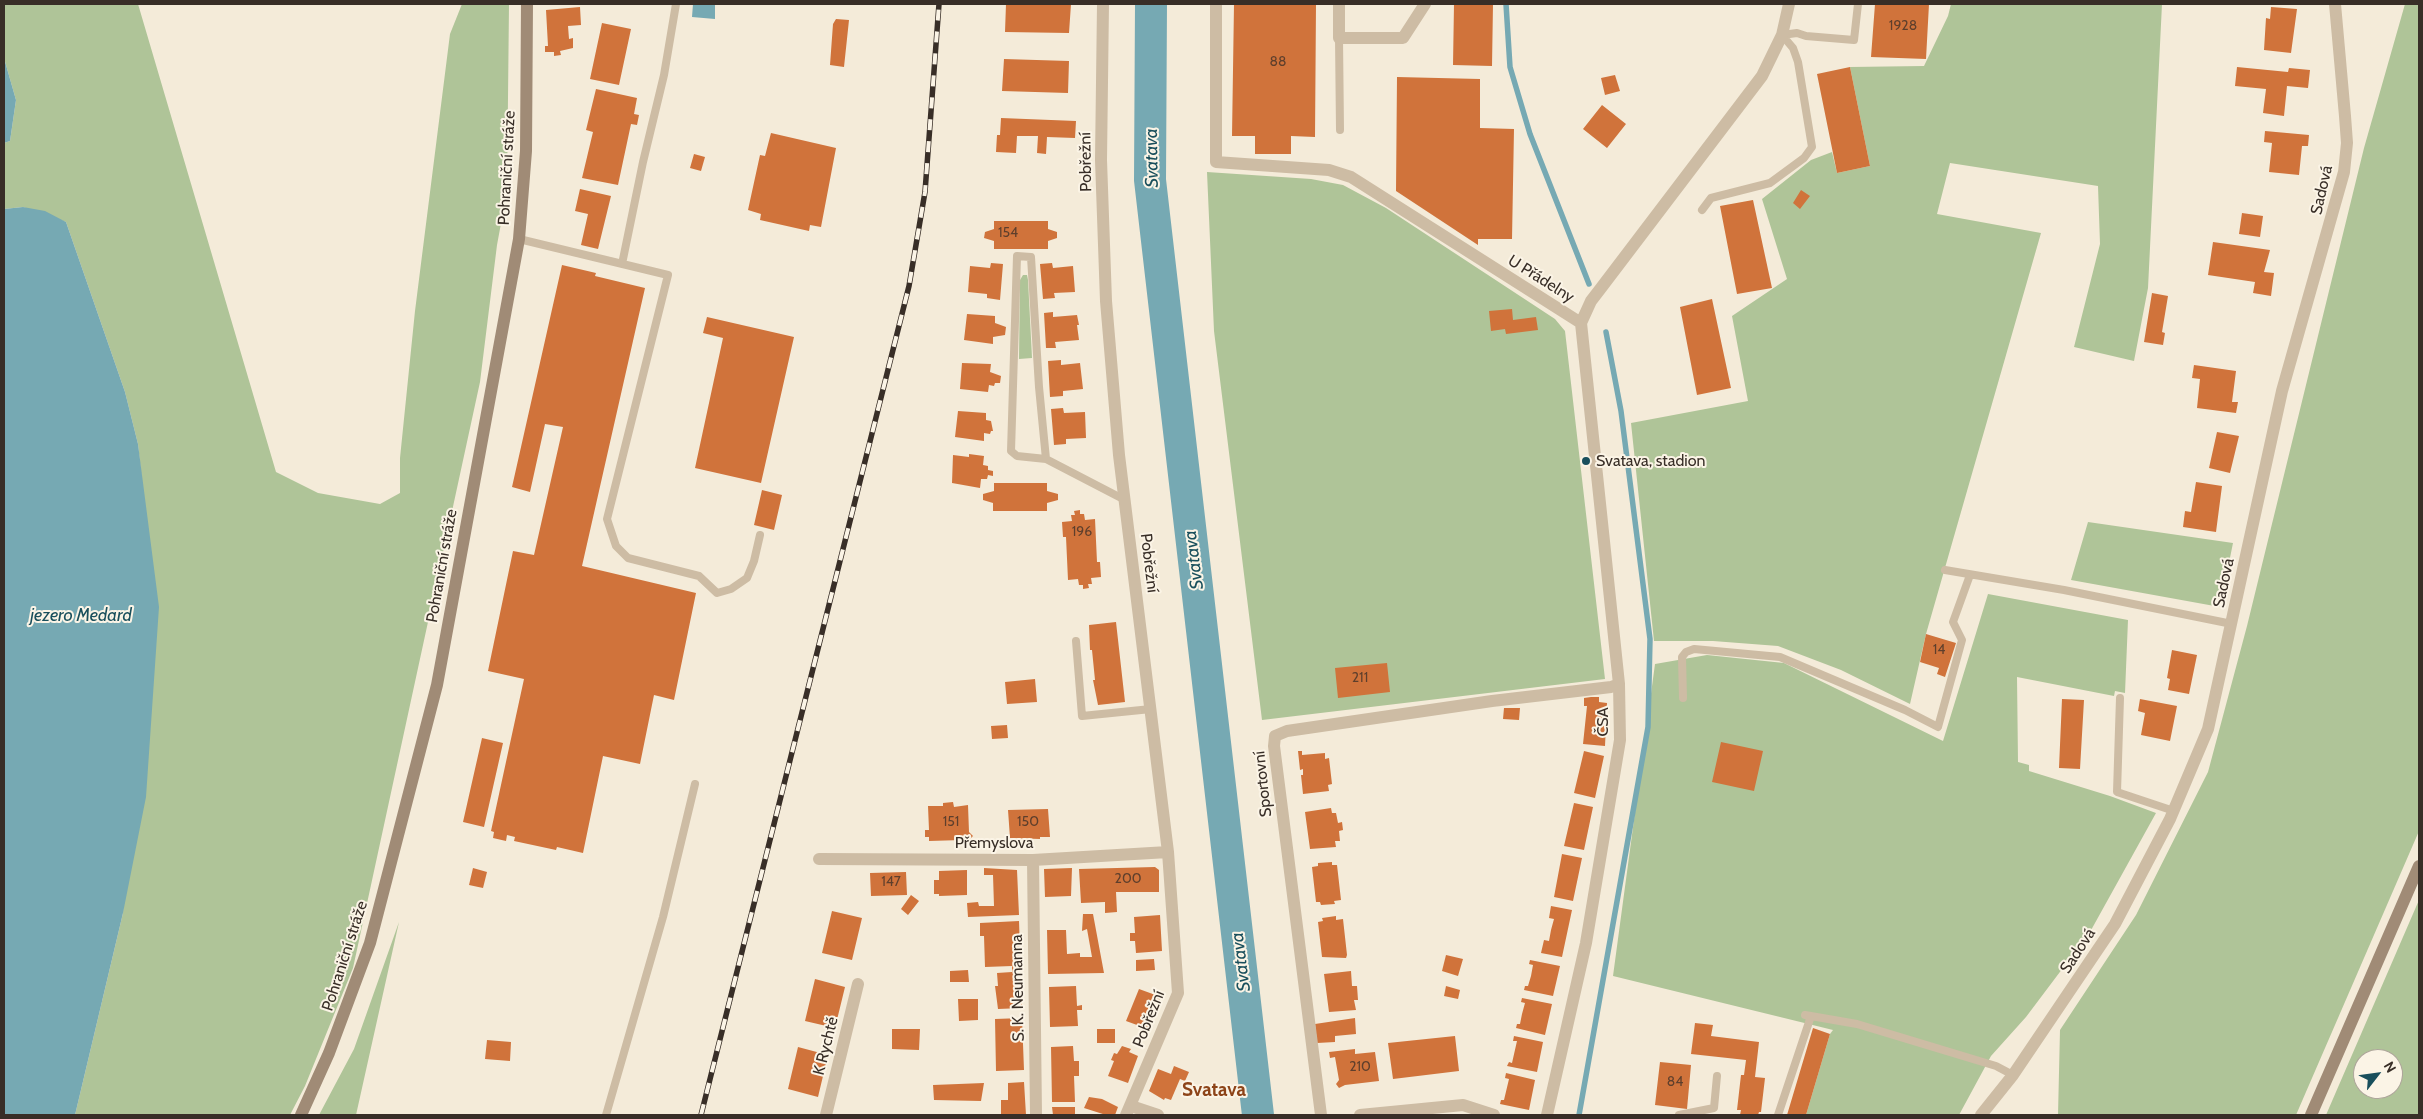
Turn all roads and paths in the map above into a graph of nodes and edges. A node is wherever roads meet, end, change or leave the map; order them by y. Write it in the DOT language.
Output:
graph roads {
  1 [pos="527,4"];
  2 [pos="676,4"];
  3 [pos="1103,4"];
  4 [pos="1216,4"];
  5 [pos="1339,4"];
  6 [pos="1425,4"];
  7 [pos="1789,4"];
  8 [pos="1858,4"];
  9 [pos="2335,4"];
  10 [pos="1782,35"];
  11 [pos="1339,38"];
  12 [pos="1340,130"];
  13 [pos="1702,210"];
  14 [pos="519,239"];
  15 [pos="622,264"];
  16 [pos="1582,319"];
  17 [pos="1046,458"];
  18 [pos="1125,500"];
  19 [pos="760,535"];
  20 [pos="1945,570"];
  21 [pos="1970,575"];
  22 [pos="2232,624"];
  23 [pos="1076,641"];
  24 [pos="1619,684"];
  25 [pos="1683,698"];
  26 [pos="2120,698"];
  27 [pos="1151,710"];
  28 [pos="695,784"];
  29 [pos="2174,811"];
  30 [pos="1168,852"];
  31 [pos="819,859"];
  32 [pos="1032,860"];
  33 [pos="2419,866"];
  34 [pos="858,984"];
  35 [pos="2013,1075"];
  36 [pos="1717,1076"];
  37 [pos="1128,1111"];
  38 [pos="301,1115"];
  39 [pos="606,1115"];
  40 [pos="826,1115"];
  41 [pos="1036,1115"];
  42 [pos="1158,1115"];
  43 [pos="1321,1115"];
  44 [pos="1360,1115"];
  45 [pos="1494,1115"];
  46 [pos="1547,1115"];
  47 [pos="1679,1115"];
  48 [pos="1778,1115"];
  49 [pos="1981,1115"];
  50 [pos="2311,1115"];
  1 -- 14 [label="street, Pohraniční stráže"];
  2 -- 15 [label="lane"];
  3 -- 18 [label="street, Pobřežní"];
  4 -- 16 [label="street, U Přádelny"];
  5 -- 11 [label="street"];
  6 -- 11 [label="street"];
  7 -- 10 [label="street, U Přádelny"];
  8 -- 10 [label="lane"];
  9 -- 22 [label="street, Sadová"];
  10 -- 13 [label="lane"];
  10 -- 16 [label="street, U Přádelny"];
  11 -- 12 [label="lane"];
  14 -- 15 [label="lane"];
  14 -- 38 [label="street, Pohraniční stráže"];
  15 -- 19 [label="lane"];
  16 -- 24 [label="street, ČSA"];
  17 -- 17 [label="lane"];
  17 -- 18 [label="lane"];
  18 -- 27 [label="street, Pobřežní"];
  20 -- 21 [label="lane"];
  21 -- 22 [label="lane"];
  21 -- 25 [label="lane"];
  22 -- 29 [label="street, Sadová"];
  23 -- 27 [label="lane"];
  24 -- 43 [label="street, Sportovní"];
  24 -- 46 [label="street, ČSA"];
  26 -- 29 [label="lane"];
  27 -- 30 [label="street, Pobřežní"];
  28 -- 39 [label="lane"];
  29 -- 35 [label="street, Sadová"];
  30 -- 32 [label="street, Přemyslova"];
  30 -- 37 [label="street, Pobřežní"];
  31 -- 32 [label="street, Přemyslova"];
  32 -- 41 [label="street, S. K. Neumanna"];
  33 -- 50 [label="street"];
  34 -- 40 [label="street, K Rychtě"];
  35 -- 48 [label="lane"];
  35 -- 49 [label="street, Sadová"];
  36 -- 47 [label="lane"];
  37 -- 42 [label="street"];
  44 -- 45 [label="street"];
}
